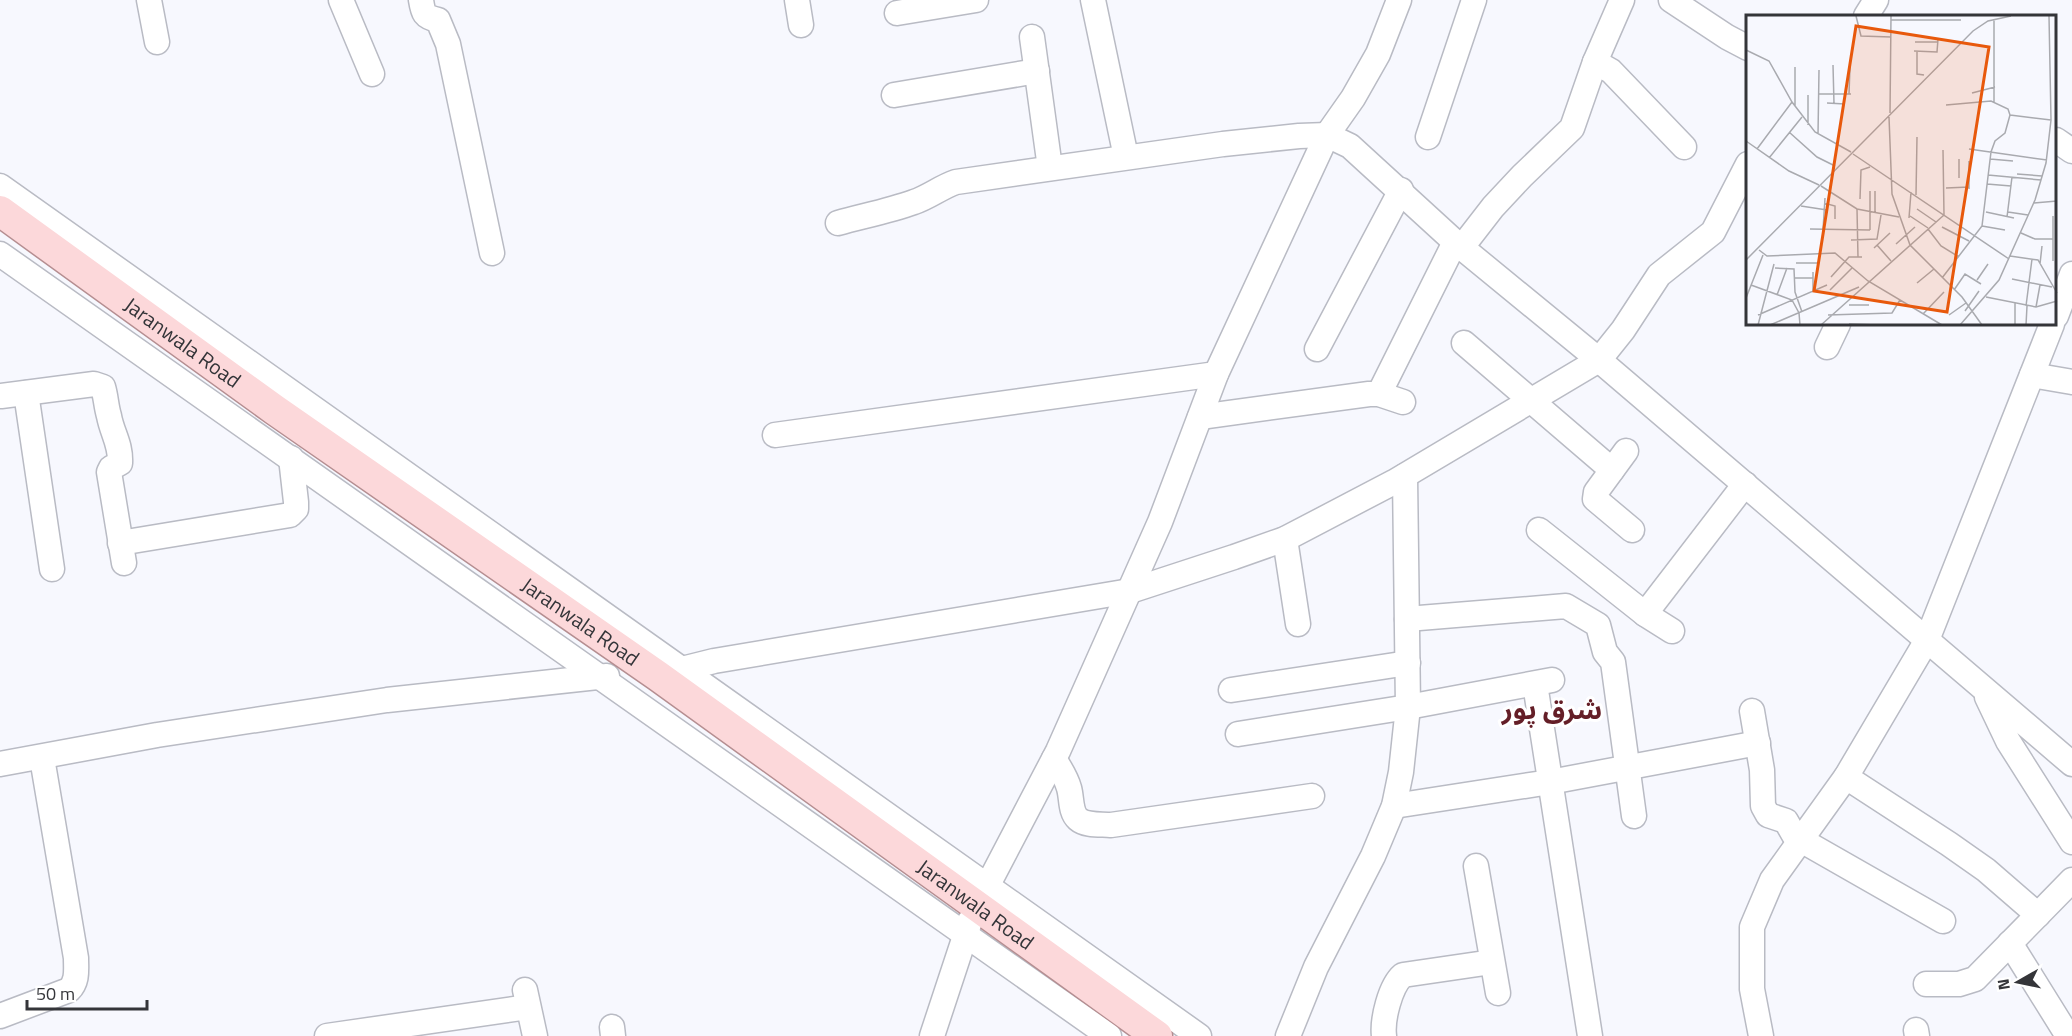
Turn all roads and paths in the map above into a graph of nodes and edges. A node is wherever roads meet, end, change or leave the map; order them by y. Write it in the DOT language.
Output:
graph roads {
  1 [pos="149,0"];
  2 [pos="341,0"];
  3 [pos="421,0"];
  4 [pos="797,0"];
  5 [pos="976,0"];
  6 [pos="1093,0"];
  7 [pos="1399,0"];
  8 [pos="1474,0"];
  9 [pos="1622,0"];
  10 [pos="1671,0"];
  11 [pos="1876,0"];
  12 [pos="897,13"];
  13 [pos="1867,15"];
  14 [pos="801,25"];
  15 [pos="1032,38"];
  16 [pos="158,42"];
  17 [pos="1746,47"];
  18 [pos="1595,62"];
  19 [pos="1037,71"];
  20 [pos="372,74"];
  21 [pos="894,95"];
  22 [pos="1327,135"];
  23 [pos="1428,137"];
  24 [pos="2057,141"];
  25 [pos="1684,147"];
  26 [pos="2072,152"];
  27 [pos="1126,157"];
  28 [pos="1050,168"];
  29 [pos="1746,168"];
  30 [pos="0,186"];
  31 [pos="1401,190"];
  32 [pos="0,211"];
  33 [pos="837,223"];
  34 [pos="0,233"];
  35 [pos="1459,244"];
  36 [pos="492,253"];
  37 [pos="0,254"];
  38 [pos="2072,274"];
  39 [pos="2057,311"];
  40 [pos="1837,326"];
  41 [pos="2051,326"];
  42 [pos="1464,343"];
  43 [pos="1827,347"];
  44 [pos="1317,349"];
  45 [pos="1599,360"];
  46 [pos="1216,374"];
  47 [pos="2032,375"];
  48 [pos="2072,382"];
  49 [pos="26,393"];
  50 [pos="1379,394"];
  51 [pos="1,396"];
  52 [pos="1403,402"];
  53 [pos="1532,402"];
  54 [pos="1200,417"];
  55 [pos="775,435"];
  56 [pos="1626,451"];
  57 [pos="291,458"];
  58 [pos="1612,470"];
  59 [pos="1405,476"];
  60 [pos="1745,484"];
  61 [pos="1539,530"];
  62 [pos="1632,530"];
  63 [pos="1285,538"];
  64 [pos="52,569"];
  65 [pos="1130,591"];
  66 [pos="1645,614"];
  67 [pos="1407,619"];
  68 [pos="1298,624"];
  69 [pos="1672,631"];
  70 [pos="1928,640"];
  71 [pos="1407,663"];
  72 [pos="669,672"];
  73 [pos="610,675"];
  74 [pos="1982,687"];
  75 [pos="1231,690"];
  76 [pos="1408,707"];
  77 [pos="1752,711"];
  78 [pos="1238,734"];
  79 [pos="1758,743"];
  80 [pos="42,758"];
  81 [pos="1054,759"];
  82 [pos="0,764"];
  83 [pos="2072,764"];
  84 [pos="1627,767"];
  85 [pos="1846,777"];
  86 [pos="1550,782"];
  87 [pos="1312,796"];
  88 [pos="1394,806"];
  89 [pos="1634,816"];
  90 [pos="1801,840"];
  91 [pos="2072,842"];
  92 [pos="1476,866"];
  93 [pos="2072,880"];
  94 [pos="974,913"];
  95 [pos="2038,915"];
  96 [pos="1943,921"];
  97 [pos="2010,944"];
  98 [pos="1492,962"];
  99 [pos="1926,984"];
  100 [pos="1498,993"];
  101 [pos="0,1016"];
  102 [pos="1096,1032"];
  103 [pos="327,1036"];
  104 [pos="535,1036"];
  105 [pos="932,1036"];
  106 [pos="1130,1036"];
  107 [pos="1157,1036"];
  108 [pos="1199,1036"];
  109 [pos="1288,1036"];
  110 [pos="1384,1036"];
  111 [pos="1590,1036"];
  112 [pos="1761,1036"];
  113 [pos="2068,1036"];
  1 -- 16 [label="street"];
  2 -- 20 [label="street"];
  3 -- 36 [label="street"];
  4 -- 14 [label="street"];
  5 -- 12 [label="street"];
  6 -- 27 [label="street"];
  7 -- 22 [label="street"];
  8 -- 23 [label="street"];
  9 -- 18 [label="street"];
  10 -- 17 [label="street"];
  11 -- 13 [label="street"];
  15 -- 19 [label="street"];
  18 -- 25 [label="street"];
  18 -- 35 [label="street"];
  19 -- 21 [label="street"];
  19 -- 28 [label="street"];
  22 -- 27 [label="street"];
  22 -- 31 [label="street"];
  22 -- 46 [label="street"];
  24 -- 26 [label="street"];
  27 -- 28 [label="street"];
  28 -- 33 [label="street"];
  29 -- 45 [label="street"];
  30 -- 72 [label="street"];
  31 -- 35 [label="street"];
  31 -- 44 [label="street"];
  32 -- 72 [label="main road, Jaranwala Road"];
  34 -- 73 [label="main road, Jaranwala Road"];
  35 -- 45 [label="street"];
  35 -- 50 [label="street"];
  37 -- 57 [label="street"];
  38 -- 39 [label="street"];
  40 -- 43 [label="street"];
  41 -- 47 [label="street"];
  42 -- 53 [label="street"];
  45 -- 53 [label="street"];
  45 -- 60 [label="street"];
  46 -- 54 [label="street"];
  46 -- 55 [label="street"];
  47 -- 48 [label="street"];
  47 -- 70 [label="street"];
  49 -- 51 [label="street"];
  49 -- 57 [label="street"];
  49 -- 64 [label="street"];
  50 -- 52 [label="street"];
  50 -- 54 [label="street"];
  53 -- 58 [label="street"];
  53 -- 59 [label="street"];
  54 -- 65 [label="street"];
  56 -- 58 [label="street"];
  57 -- 73 [label="street"];
  58 -- 62 [label="street"];
  59 -- 63 [label="street"];
  59 -- 67 [label="street"];
  60 -- 66 [label="street"];
  60 -- 70 [label="street"];
  61 -- 66 [label="street"];
  63 -- 65 [label="street"];
  63 -- 68 [label="street"];
  65 -- 72 [label="street"];
  65 -- 81 [label="street"];
  66 -- 69 [label="street"];
  67 -- 71 [label="street"];
  67 -- 84 [label="street"];
  70 -- 74 [label="street"];
  70 -- 85 [label="street"];
  71 -- 75 [label="street"];
  71 -- 76 [label="street"];
  72 -- 94 [label="main road, Jaranwala Road"];
  73 -- 80 [label="street"];
  73 -- 94 [label="main road, Jaranwala Road"];
  74 -- 83 [label="street"];
  74 -- 91 [label="street"];
  76 -- 78 [label="street"];
  76 -- 86 [label="street"];
  76 -- 88 [label="street"];
  77 -- 79 [label="street"];
  79 -- 84 [label="street"];
  79 -- 90 [label="street"];
  80 -- 82 [label="street"];
  80 -- 101 [label="street"];
  81 -- 87 [label="street"];
  81 -- 94 [label="street"];
  84 -- 86 [label="street"];
  84 -- 89 [label="street"];
  85 -- 90 [label="street"];
  85 -- 95 [label="street"];
  86 -- 88 [label="street"];
  86 -- 111 [label="street"];
  88 -- 109 [label="street"];
  90 -- 96 [label="street"];
  90 -- 112 [label="street"];
  92 -- 98 [label="street"];
  93 -- 95 [label="street"];
  94 -- 102 [label="street"];
  94 -- 105 [label="street"];
  94 -- 106 [label="main road, Jaranwala Road"];
  94 -- 107 [label="main road, Jaranwala Road"];
  94 -- 108 [label="street"];
  95 -- 97 [label="street"];
  97 -- 99 [label="street"];
  97 -- 113 [label="street"];
  98 -- 100 [label="street"];
  98 -- 110 [label="street"];
  103 -- 104 [label="street"];
}
